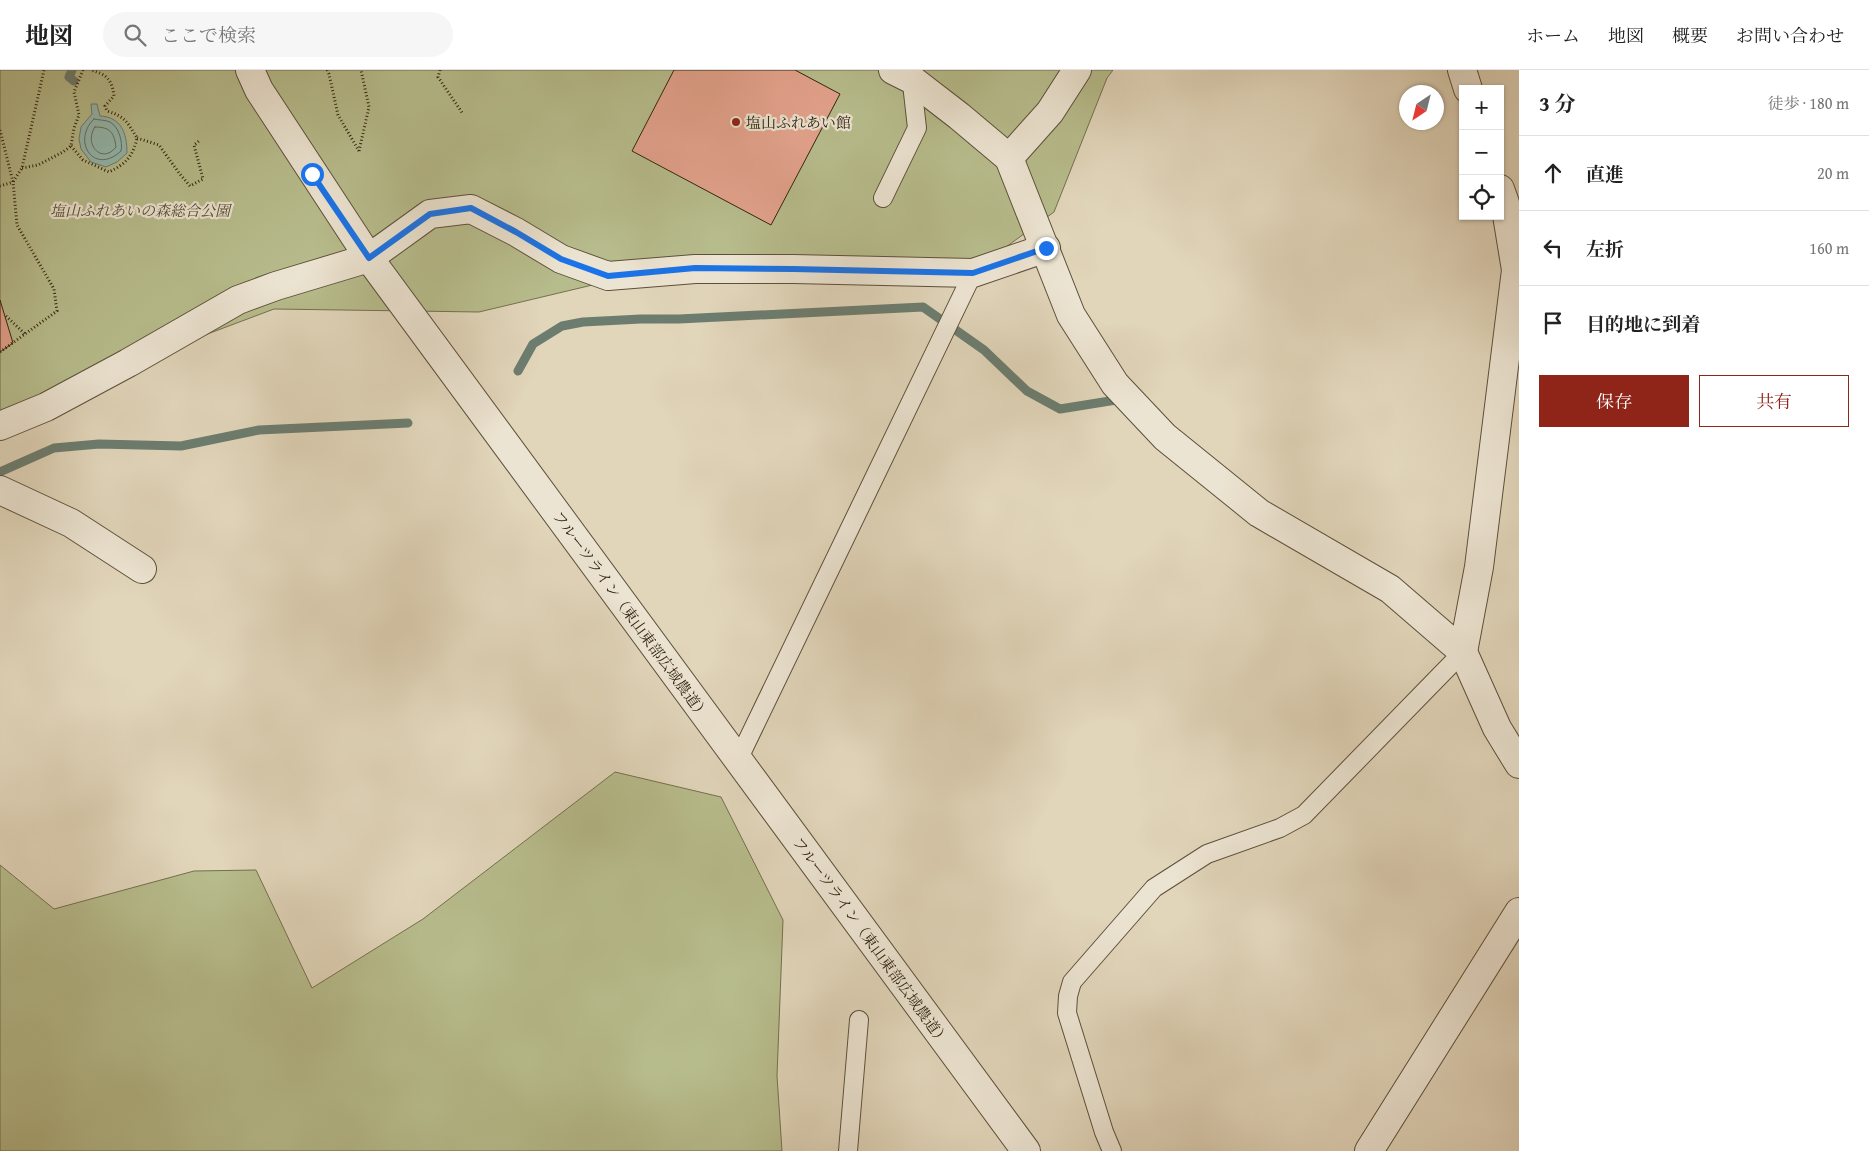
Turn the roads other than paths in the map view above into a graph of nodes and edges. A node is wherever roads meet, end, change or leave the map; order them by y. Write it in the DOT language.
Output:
graph roads {
  1 [pos="250,70"];
  2 [pos="1077,70"];
  3 [pos="1462,70"];
  4 [pos="905,73"];
  5 [pos="1467,85"];
  6 [pos="1009,158"];
  7 [pos="883,198"];
  8 [pos="1508,198"];
  9 [pos="1046,248"];
  10 [pos="369,258"];
  11 [pos="970,280"];
  12 [pos="0,426"];
  13 [pos="0,490"];
  14 [pos="142,569"];
  15 [pos="1463,652"];
  16 [pos="738,760"];
  17 [pos="1519,764"];
  18 [pos="1519,912"];
  19 [pos="859,1020"];
  20 [pos="848,1151"];
  21 [pos="1026,1151"];
  22 [pos="1112,1151"];
  23 [pos="1369,1151"];
  1 -- 10 [label="street, フルーツライン（東山東部広域農道）"];
  2 -- 6 [label="street"];
  3 -- 5 [label="street"];
  4 -- 6 [label="street"];
  4 -- 7 [label="lane"];
  6 -- 9 [label="street"];
  8 -- 15 [label="street"];
  9 -- 11 [label="street"];
  9 -- 15 [label="street"];
  10 -- 11 [label="street"];
  10 -- 12 [label="street"];
  10 -- 16 [label="street, フルーツライン（東山東部広域農道）"];
  11 -- 16 [label="lane"];
  13 -- 14 [label="street"];
  15 -- 17 [label="street"];
  15 -- 22 [label="lane"];
  16 -- 21 [label="street, フルーツライン（東山東部広域農道）"];
  18 -- 23 [label="street"];
  19 -- 20 [label="lane"];
}
